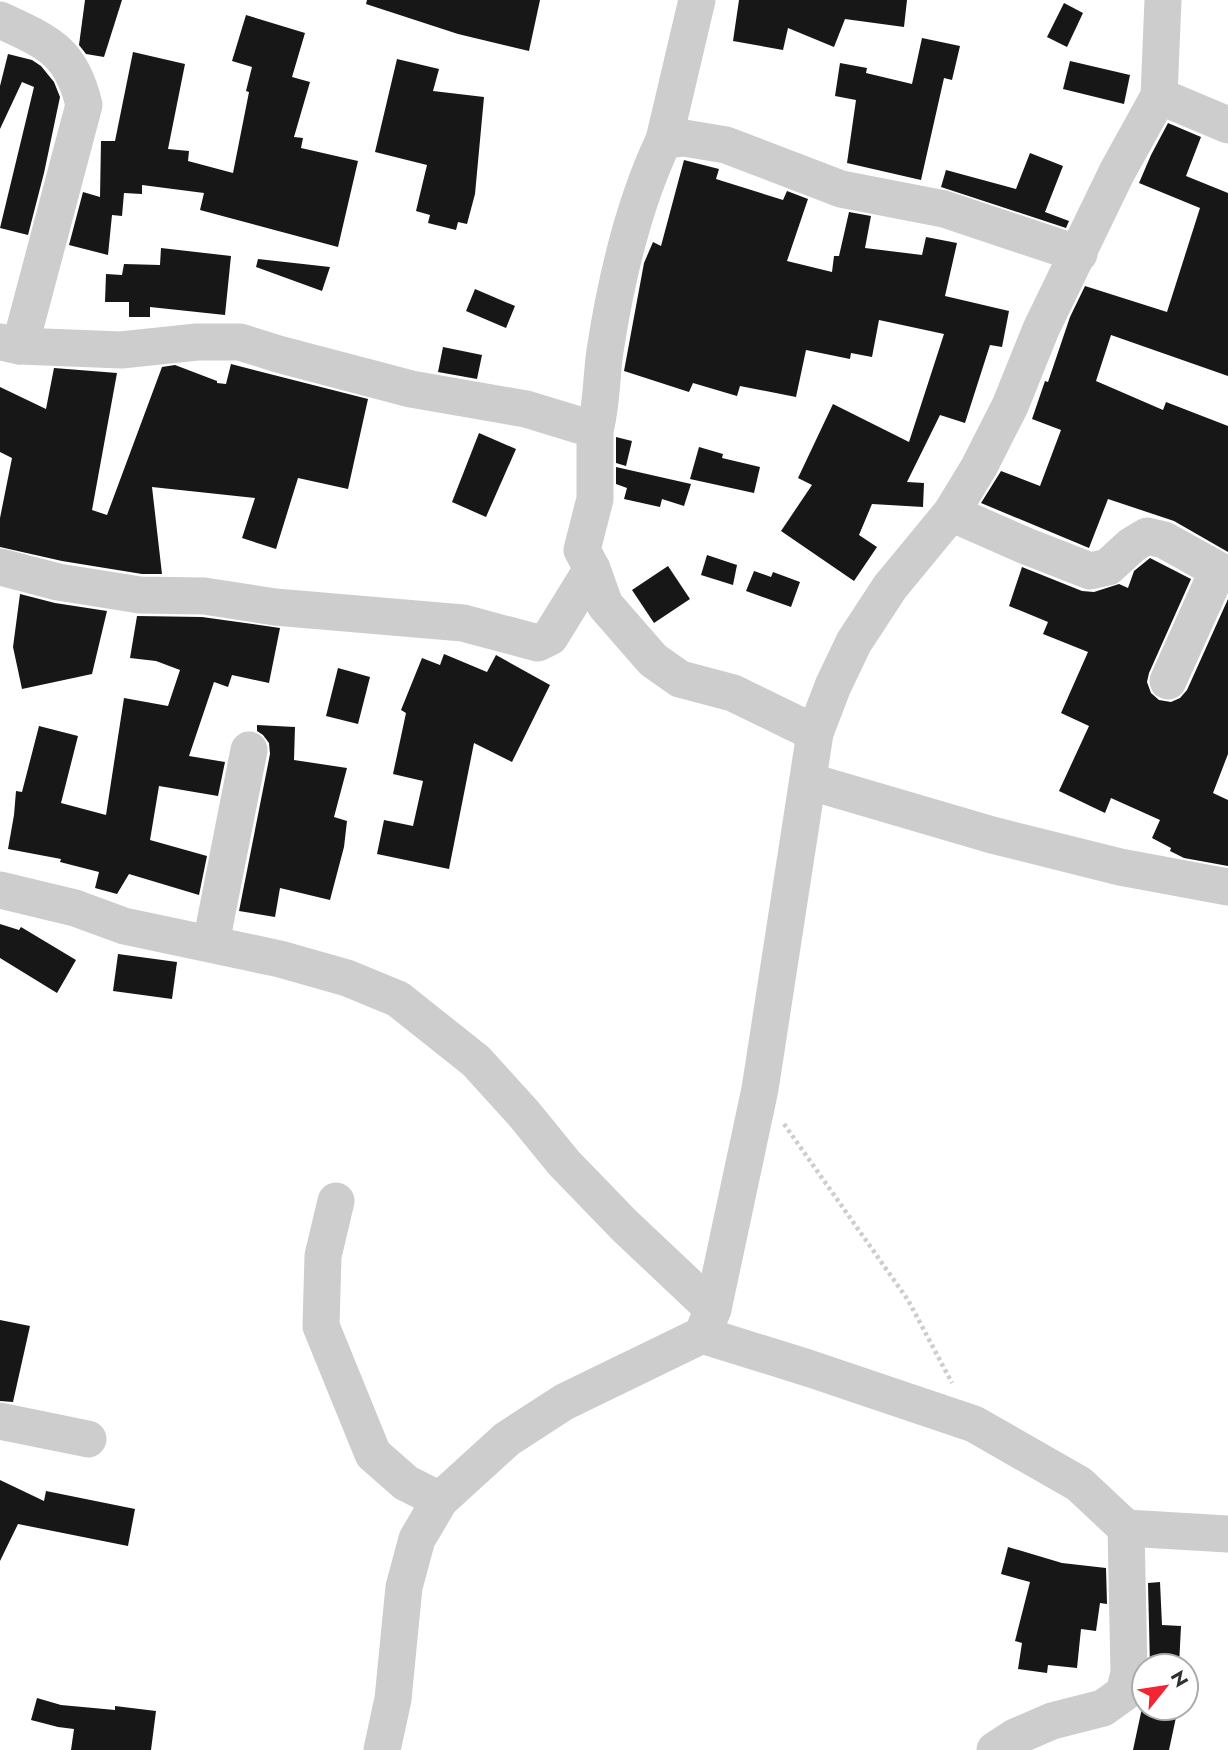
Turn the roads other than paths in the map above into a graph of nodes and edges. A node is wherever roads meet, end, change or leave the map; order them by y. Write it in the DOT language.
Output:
graph roads {
  1 [pos="697,0"];
  2 [pos="1163,0"];
  3 [pos="0,20"];
  4 [pos="1159,96"];
  5 [pos="1228,124"];
  6 [pos="664,140"];
  7 [pos="1079,254"];
  8 [pos="10,344"];
  9 [pos="595,430"];
  10 [pos="951,513"];
  11 [pos="0,568"];
  12 [pos="592,569"];
  13 [pos="1168,681"];
  14 [pos="815,733"];
  15 [pos="249,750"];
  16 [pos="808,780"];
  17 [pos="1228,887"];
  18 [pos="0,890"];
  19 [pos="211,943"];
  20 [pos="336,1201"];
  21 [pos="707,1322"];
  22 [pos="0,1421"];
  23 [pos="88,1439"];
  24 [pos="440,1500"];
  25 [pos="1126,1528"];
  26 [pos="1228,1534"];
  27 [pos="382,1750"];
  28 [pos="995,1750"];
  1 -- 6 [label="street"];
  2 -- 4 [label="street"];
  3 -- 8 [label="street"];
  4 -- 5 [label="street"];
  4 -- 7 [label="street"];
  6 -- 7 [label="street"];
  6 -- 9 [label="street"];
  7 -- 10 [label="street"];
  8 -- 9 [label="street"];
  9 -- 12 [label="street"];
  10 -- 13 [label="street"];
  10 -- 14 [label="street"];
  11 -- 12 [label="street"];
  12 -- 14 [label="street"];
  14 -- 16 [label="street"];
  15 -- 19 [label="street"];
  16 -- 17 [label="street"];
  16 -- 21 [label="street"];
  18 -- 19 [label="street"];
  19 -- 21 [label="street"];
  20 -- 24 [label="street"];
  21 -- 24 [label="street"];
  21 -- 25 [label="street"];
  22 -- 23 [label="street"];
  24 -- 27 [label="street"];
  25 -- 26 [label="street"];
  25 -- 28 [label="street"];
}
